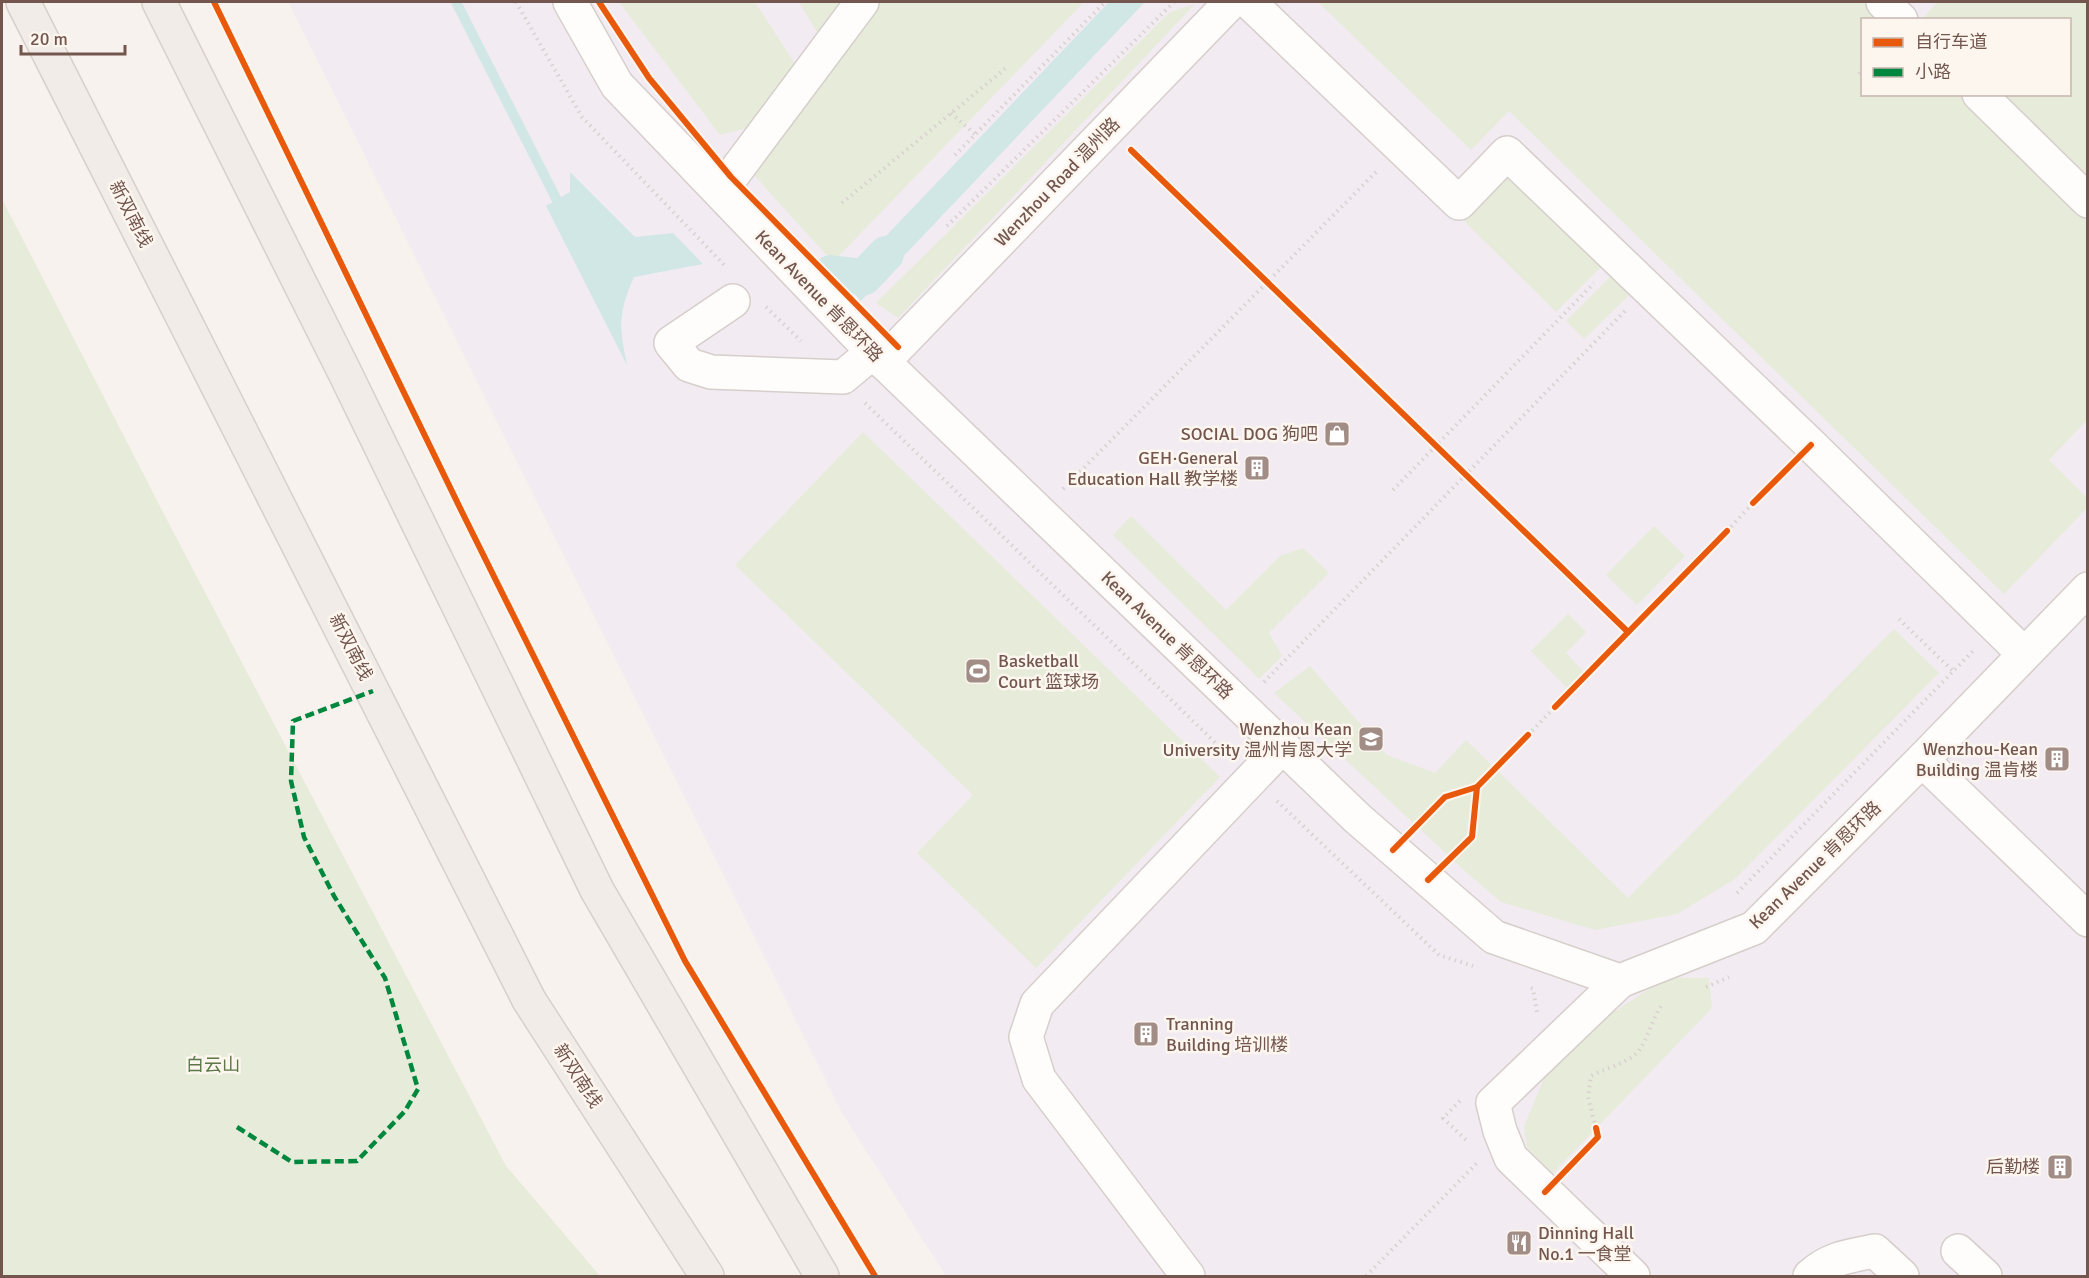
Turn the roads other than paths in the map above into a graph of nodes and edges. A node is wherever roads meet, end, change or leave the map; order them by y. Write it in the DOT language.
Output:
graph roads {
  1 [pos="23,2"];
  2 [pos="159,2"];
  3 [pos="570,2"];
  4 [pos="862,2"];
  5 [pos="1883,2"];
  6 [pos="1230,3"];
  7 [pos="1899,18"];
  8 [pos="1980,96"];
  9 [pos="720,192"];
  10 [pos="2088,201"];
  11 [pos="732,301"];
  12 [pos="878,357"];
  13 [pos="2088,589"];
  14 [pos="2024,654"];
  15 [pos="1282,747"];
  16 [pos="1922,760"];
  17 [pos="2088,920"];
  18 [pos="1620,981"];
  19 [pos="1958,1251"];
  20 [pos="707,1276"];
  21 [pos="822,1276"];
  22 [pos="1188,1276"];
  23 [pos="1633,1276"];
  24 [pos="1810,1276"];
  25 [pos="1902,1276"];
  26 [pos="1984,1276"];
  1 -- 20 [label="main road, 新双南线"];
  2 -- 21 [label="main road"];
  3 -- 9 [label="street, Kean Avenue 肯恩环路"];
  4 -- 9 [label="street"];
  5 -- 7 [label="street"];
  6 -- 12 [label="street, Wenzhou Road 温州路"];
  6 -- 14 [label="street"];
  8 -- 10 [label="street"];
  9 -- 12 [label="street, Kean Avenue 肯恩环路"];
  11 -- 12 [label="street, Wenzhou Road 温州路"];
  12 -- 15 [label="street, Kean Avenue 肯恩环路"];
  13 -- 14 [label="street, Kean Avenue 肯恩环路"];
  14 -- 16 [label="street, Kean Avenue 肯恩环路"];
  15 -- 18 [label="street, Kean Avenue 肯恩环路"];
  15 -- 22 [label="street"];
  16 -- 17 [label="street"];
  16 -- 18 [label="street, Kean Avenue 肯恩环路"];
  18 -- 23 [label="street"];
  19 -- 26 [label="street"];
  24 -- 25 [label="street"];
}
